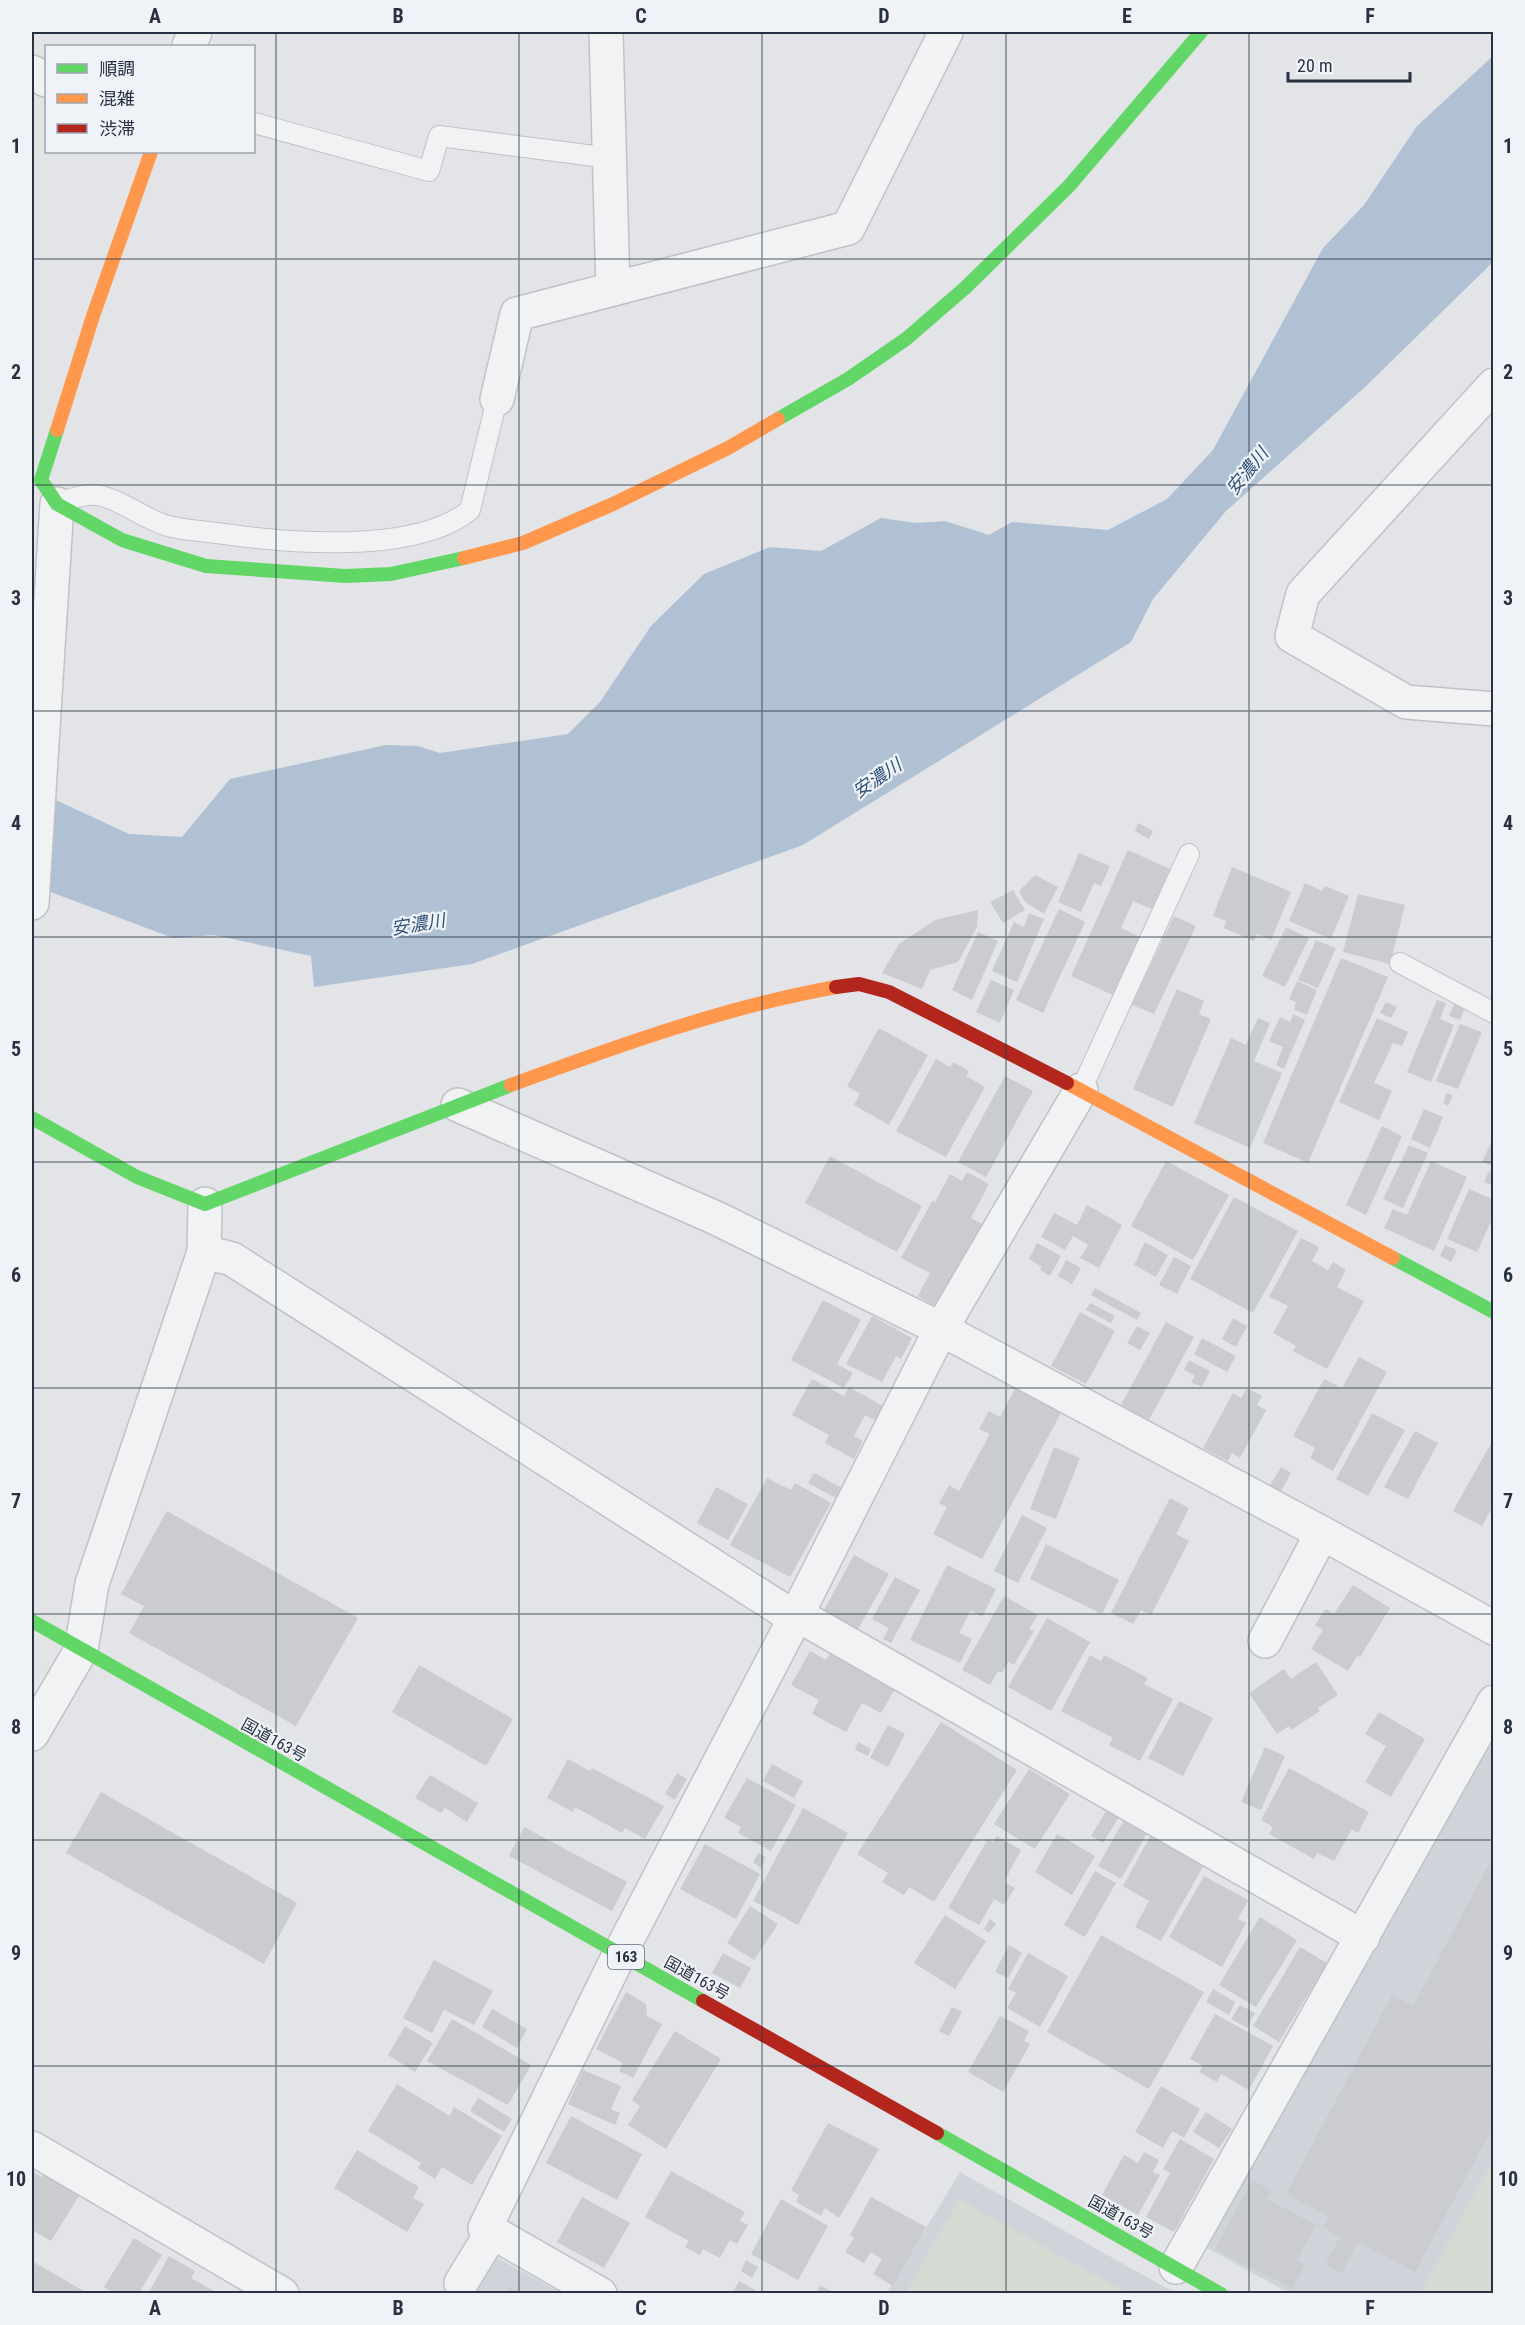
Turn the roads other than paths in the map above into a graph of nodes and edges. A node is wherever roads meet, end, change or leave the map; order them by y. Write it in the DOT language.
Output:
graph roads {
  1 [pos="606,32"];
  2 [pos="946,32"];
  3 [pos="1201,32"];
  4 [pos="255,123"];
  5 [pos="151,153"];
  6 [pos="610,158"];
  7 [pos="613,289"];
  8 [pos="1494,385"];
  9 [pos="497,399"];
  10 [pos="57,504"];
  11 [pos="1494,709"];
  12 [pos="1189,854"];
  13 [pos="32,903"];
  14 [pos="1400,963"];
  15 [pos="1494,1013"];
  16 [pos="1081,1090"];
  17 [pos="459,1105"];
  18 [pos="32,1118"];
  19 [pos="205,1204"];
  20 [pos="204,1252"];
  21 [pos="1494,1312"];
  22 [pos="941,1329"];
  23 [pos="1322,1533"];
  24 [pos="795,1616"];
  25 [pos="32,1621"];
  26 [pos="1494,1628"];
  27 [pos="1265,1641"];
  28 [pos="81,1650"];
  29 [pos="1494,1702"];
  30 [pos="32,1734"];
  31 [pos="1363,1937"];
  32 [pos="620,1953"];
  33 [pos="32,2148"];
  34 [pos="492,2232"];
  35 [pos="1176,2267"];
  36 [pos="461,2283"];
  37 [pos="282,2294"];
  38 [pos="600,2294"];
  39 [pos="1221,2294"];
  1 -- 6 [label="street"];
  2 -- 7 [label="street"];
  3 -- 10 [label="main road"];
  4 -- 6 [label="lane"];
  5 -- 10 [label="main road"];
  6 -- 7 [label="street"];
  7 -- 9 [label="street"];
  8 -- 11 [label="street"];
  9 -- 10 [label="lane"];
  10 -- 13 [label="street"];
  12 -- 16 [label="lane"];
  14 -- 15 [label="lane"];
  16 -- 17 [label="main road"];
  16 -- 21 [label="main road"];
  16 -- 22 [label="street"];
  17 -- 19 [label="main road"];
  17 -- 22 [label="street"];
  18 -- 19 [label="main road"];
  19 -- 20 [label="street"];
  20 -- 24 [label="street"];
  20 -- 28 [label="street"];
  22 -- 23 [label="street"];
  22 -- 24 [label="street"];
  23 -- 26 [label="street"];
  23 -- 27 [label="street"];
  24 -- 31 [label="street"];
  24 -- 32 [label="street"];
  25 -- 28 [label="main road, 国道163号 / 163"];
  28 -- 30 [label="street"];
  28 -- 32 [label="main road, 国道163号 / 163"];
  29 -- 31 [label="street"];
  31 -- 35 [label="street"];
  32 -- 34 [label="street"];
  32 -- 35 [label="main road, 国道163号 / 163"];
  33 -- 37 [label="street"];
  34 -- 36 [label="street"];
  34 -- 38 [label="street"];
  35 -- 39 [label="main road, 国道163号 / 163"];
}
